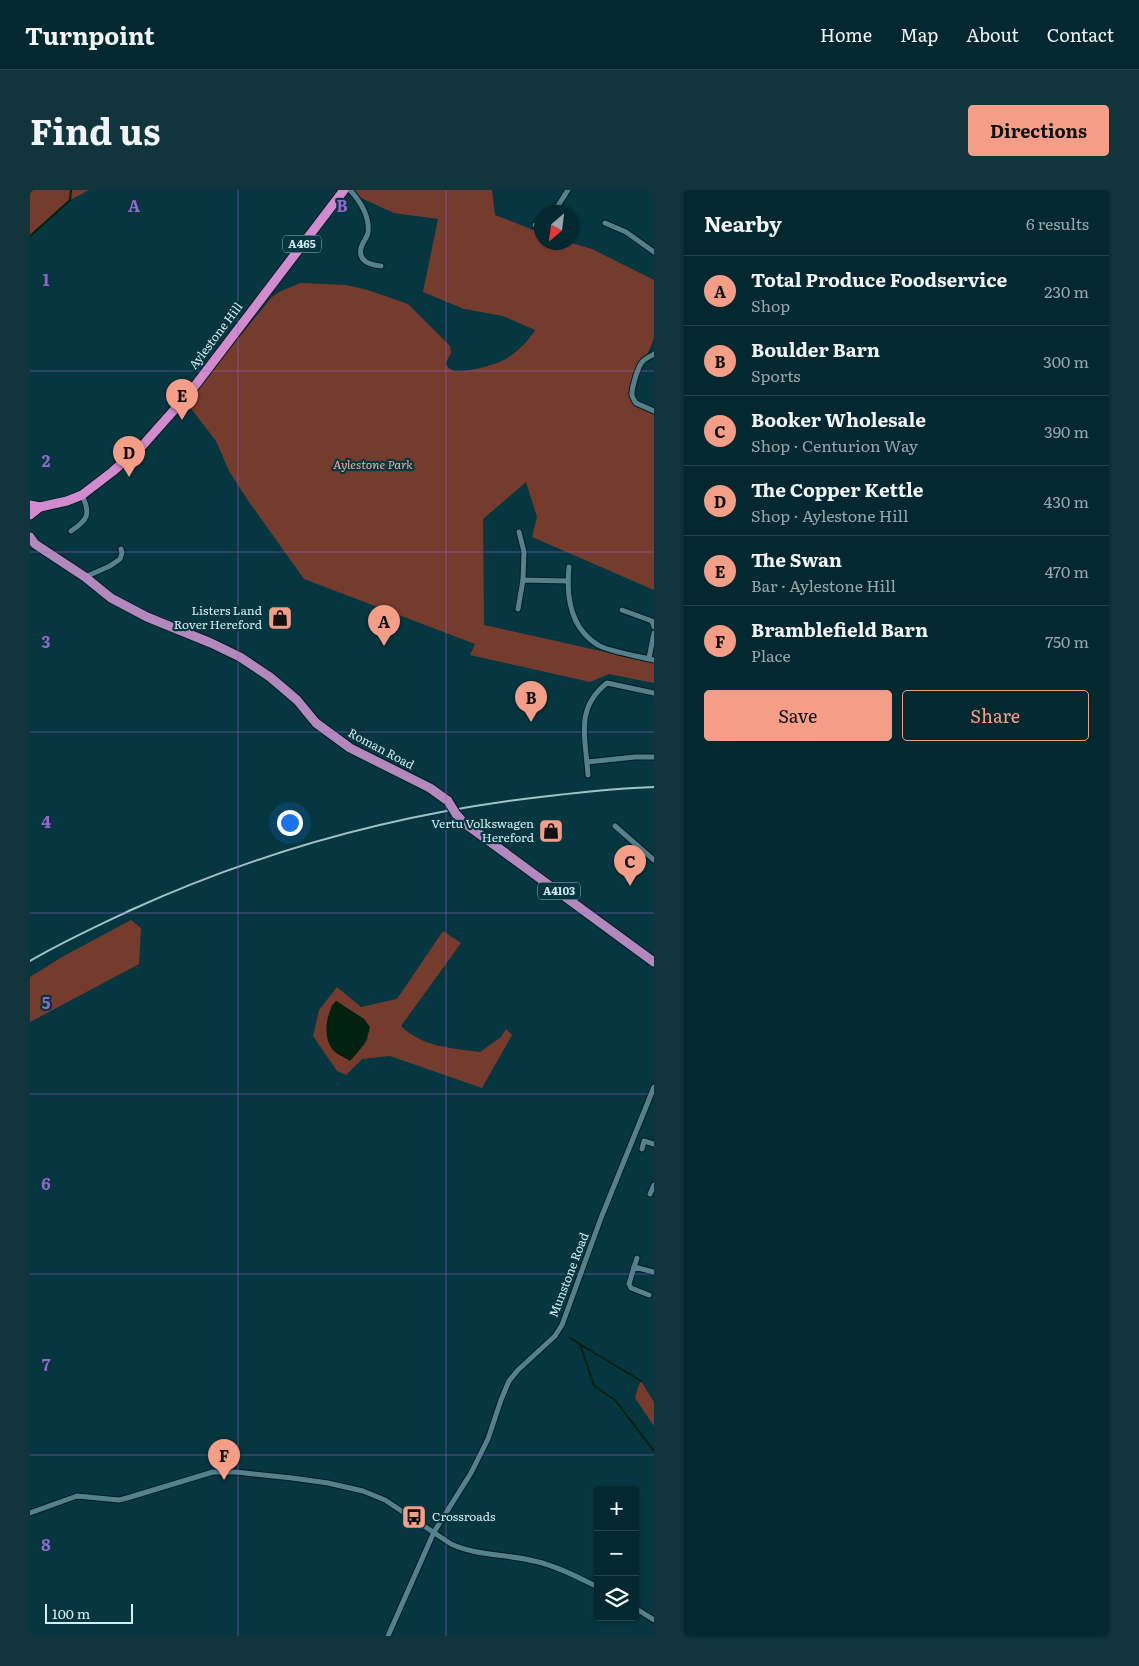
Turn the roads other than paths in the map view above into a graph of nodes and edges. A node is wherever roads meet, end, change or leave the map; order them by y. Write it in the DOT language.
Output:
graph roads {
  1 [pos="344,190"];
  2 [pos="350,190"];
  3 [pos="568,190"];
  4 [pos="558,205"];
  5 [pos="605,223"];
  6 [pos="654,252"];
  7 [pos="381,266"];
  8 [pos="654,354"];
  9 [pos="654,411"];
  10 [pos="82,495"];
  11 [pos="30,505"];
  12 [pos="40,507"];
  13 [pos="30,515"];
  14 [pos="71,531"];
  15 [pos="518,532"];
  16 [pos="32,541"];
  17 [pos="121,549"];
  18 [pos="569,567"];
  19 [pos="85,578"];
  20 [pos="523,580"];
  21 [pos="568,581"];
  22 [pos="518,609"];
  23 [pos="622,610"];
  24 [pos="653,623"];
  25 [pos="654,632"];
  26 [pos="652,659"];
  27 [pos="654,693"];
  28 [pos="654,757"];
  29 [pos="587,762"];
  30 [pos="588,775"];
  31 [pos="615,826"];
  32 [pos="654,860"];
  33 [pos="654,962"];
  34 [pos="654,1087"];
  35 [pos="645,1134"];
  36 [pos="644,1141"];
  37 [pos="654,1144"];
  38 [pos="642,1149"];
  39 [pos="654,1185"];
  40 [pos="650,1194"];
  41 [pos="637,1258"];
  42 [pos="634,1267"];
  43 [pos="654,1272"];
  44 [pos="649,1295"];
  45 [pos="30,1513"];
  46 [pos="434,1532"];
  47 [pos="594,1585"];
  48 [pos="639,1611"];
  49 [pos="654,1620"];
  50 [pos="388,1636"];
  1 -- 10 [label="highway, Aylestone Hill / A465"];
  2 -- 7 [label="street"];
  3 -- 4 [label="street"];
  5 -- 6 [label="street"];
  8 -- 9 [label="street"];
  10 -- 12 [label="highway, Aylestone Hill / A465"];
  10 -- 14 [label="street"];
  11 -- 12 [label="highway, Aylestone Hill / A465"];
  12 -- 13 [label="highway, Aylestone Hill / A465"];
  15 -- 20 [label="street"];
  16 -- 19 [label="main road, Roman Road / A4103"];
  17 -- 19 [label="street"];
  18 -- 21 [label="street"];
  19 -- 33 [label="main road, Roman Road / A4103, bridge"];
  20 -- 21 [label="street"];
  20 -- 22 [label="street"];
  21 -- 26 [label="street"];
  23 -- 24 [label="street"];
  25 -- 26 [label="street"];
  27 -- 29 [label="street"];
  28 -- 29 [label="street"];
  29 -- 30 [label="street"];
  31 -- 32 [label="street"];
  34 -- 46 [label="street, Munstone Road"];
  35 -- 36 [label="street"];
  36 -- 37 [label="street"];
  36 -- 38 [label="street"];
  39 -- 40 [label="street"];
  41 -- 42 [label="street"];
  42 -- 43 [label="street"];
  42 -- 44 [label="street"];
  45 -- 46 [label="street"];
  46 -- 47 [label="street"];
  46 -- 50 [label="street, Munstone Road"];
  48 -- 49 [label="street"];
}
